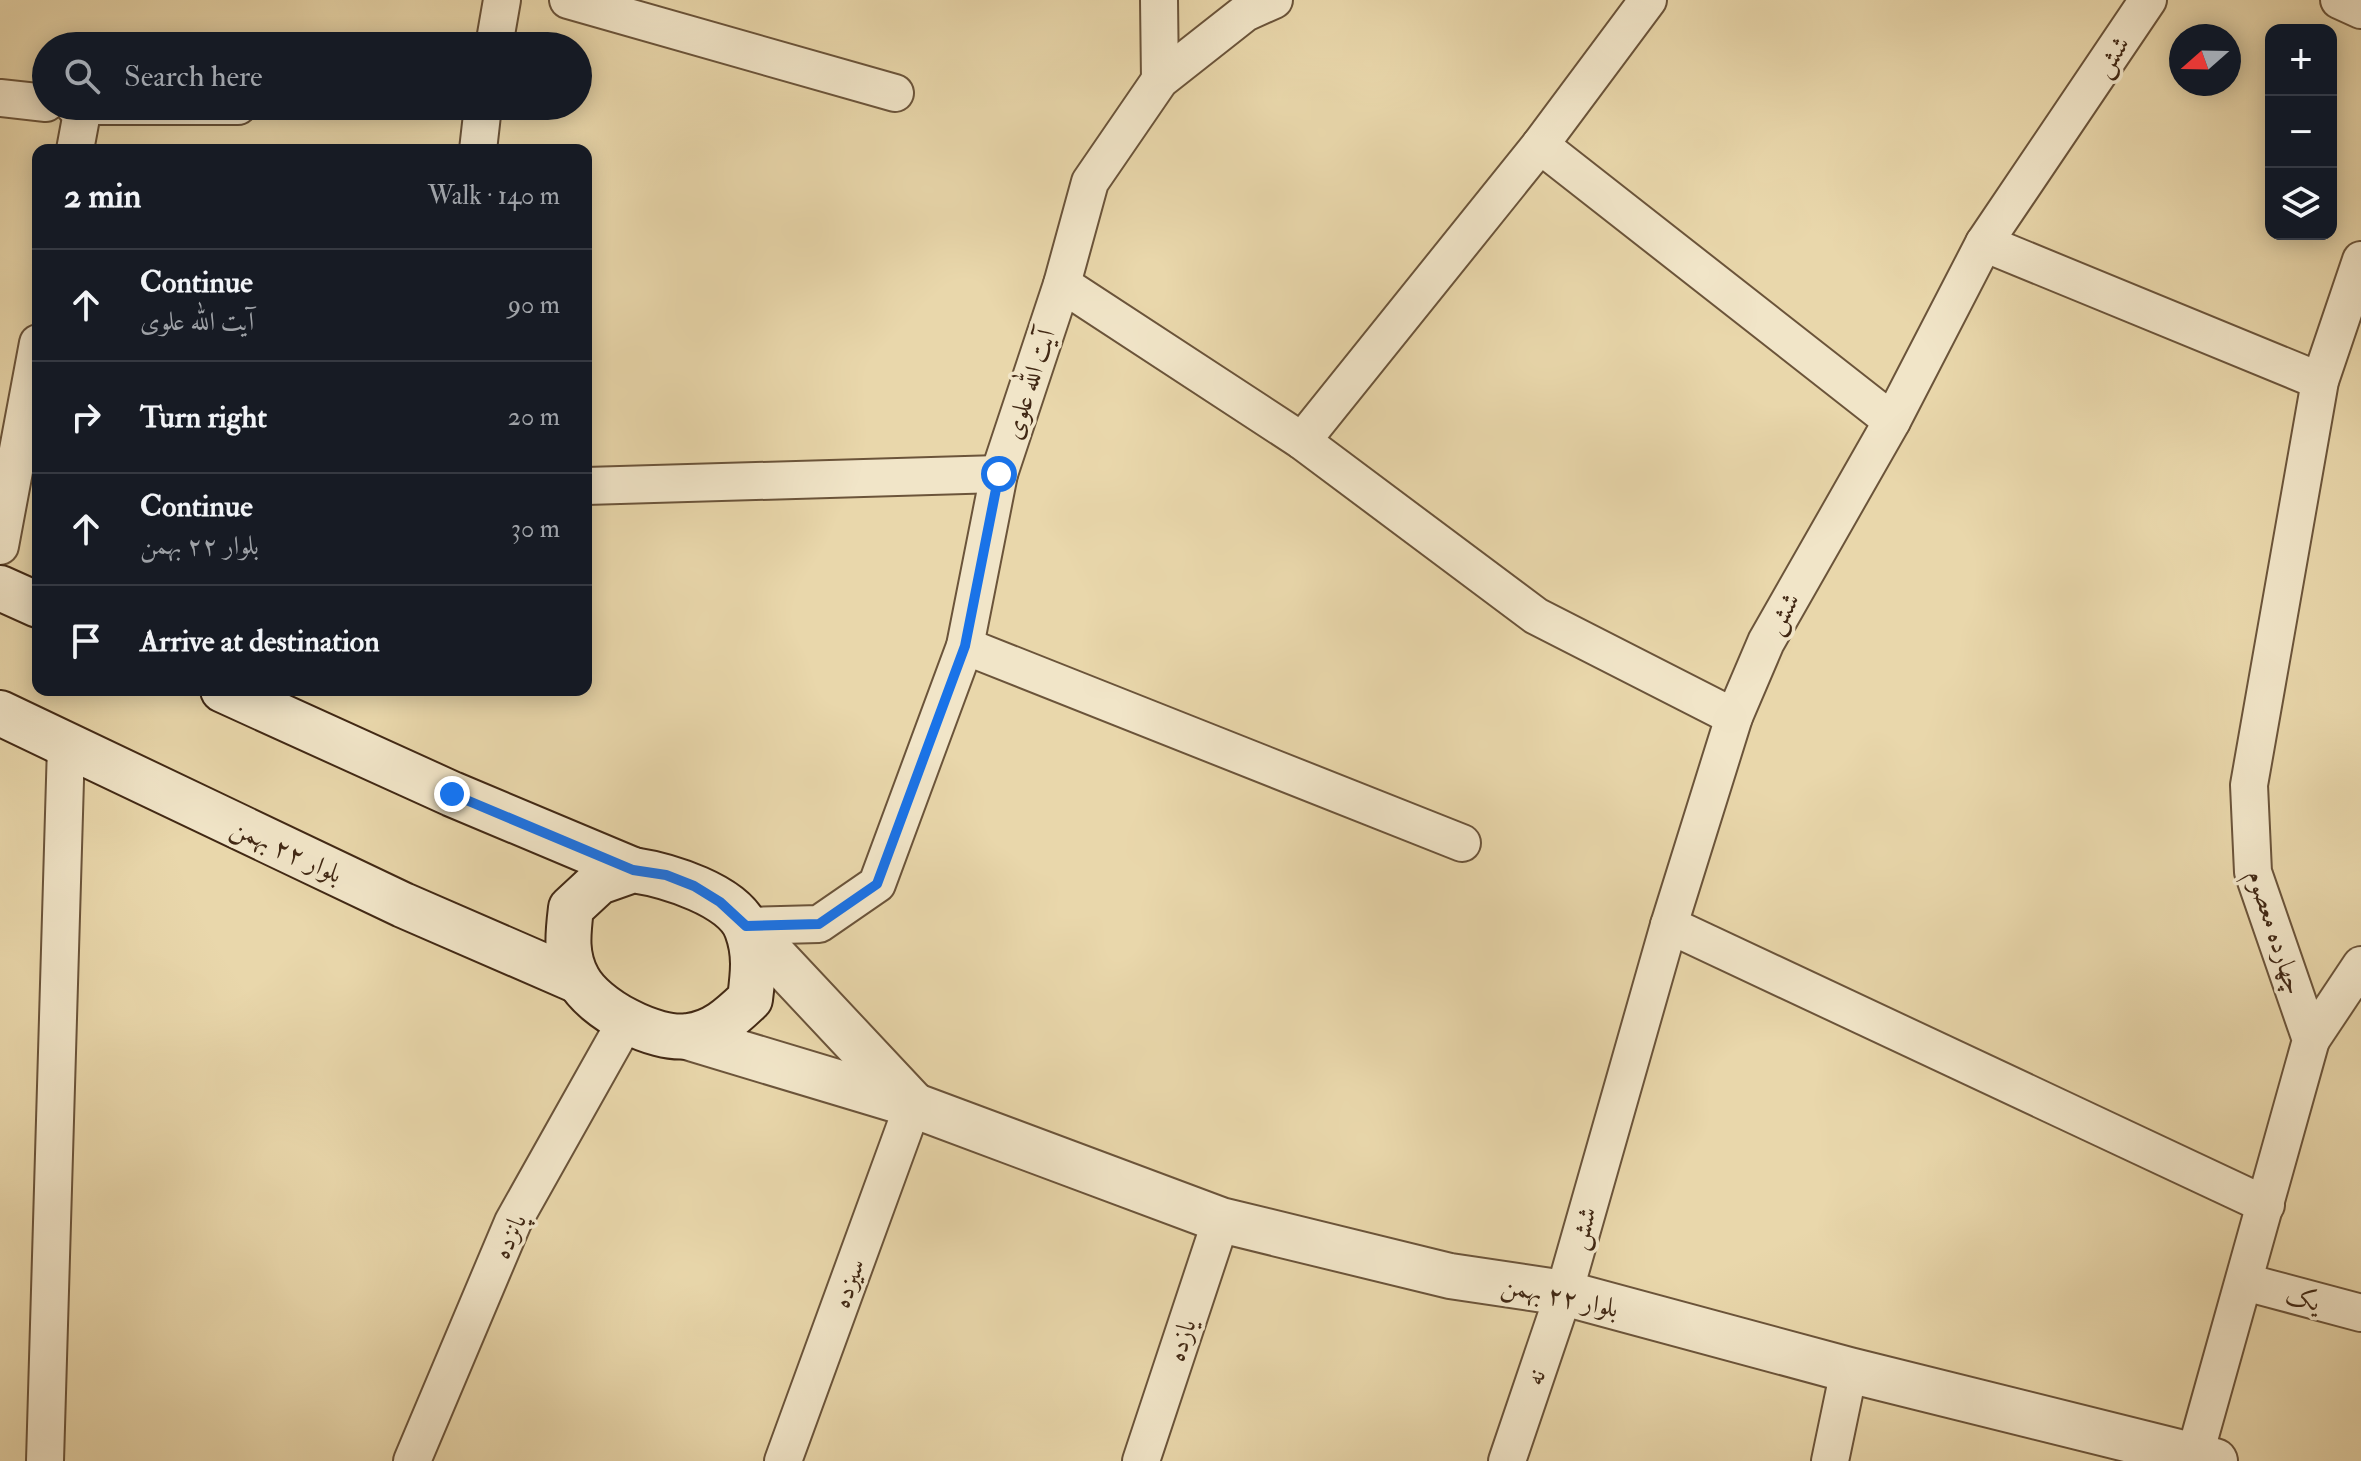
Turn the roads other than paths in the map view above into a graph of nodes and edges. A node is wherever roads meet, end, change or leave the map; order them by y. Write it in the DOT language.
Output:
graph roads {
  1 [pos="502,0"];
  2 [pos="568,0"];
  3 [pos="1159,0"];
  4 [pos="1274,0"];
  5 [pos="1648,0"];
  6 [pos="2148,0"];
  7 [pos="2339,0"];
  8 [pos="2361,10"];
  9 [pos="496,32"];
  10 [pos="1160,80"];
  11 [pos="895,93"];
  12 [pos="0,98"];
  13 [pos="32,101"];
  14 [pos="81,120"];
  15 [pos="481,120"];
  16 [pos="76,144"];
  17 [pos="479,144"];
  18 [pos="1540,145"];
  19 [pos="1984,243"];
  20 [pos="2361,260"];
  21 [pos="1062,284"];
  22 [pos="2320,381"];
  23 [pos="32,406"];
  24 [pos="1892,421"];
  25 [pos="1302,441"];
  26 [pos="26,470"];
  27 [pos="999,474"];
  28 [pos="592,486"];
  29 [pos="0,546"];
  30 [pos="0,588"];
  31 [pos="32,602"];
  32 [pos="965,646"];
  33 [pos="236,696"];
  34 [pos="0,713"];
  35 [pos="1734,717"];
  36 [pos="66,746"];
  37 [pos="1462,843"];
  38 [pos="633,870"];
  39 [pos="1669,925"];
  40 [pos="746,926"];
  41 [pos="2361,965"];
  42 [pos="578,981"];
  43 [pos="626,1021"];
  44 [pos="687,1037"];
  45 [pos="2311,1040"];
  46 [pos="913,1105"];
  47 [pos="2266,1205"];
  48 [pos="1221,1220"];
  49 [pos="2245,1282"];
  50 [pos="1564,1293"];
  51 [pos="2361,1313"];
  52 [pos="1849,1370"];
  53 [pos="2201,1459"];
  54 [pos="45,1461"];
  55 [pos="412,1461"];
  56 [pos="783,1461"];
  57 [pos="1141,1461"];
  58 [pos="1507,1461"];
  59 [pos="1830,1461"];
  1 -- 9 [label="street"];
  2 -- 11 [label="street"];
  3 -- 10 [label="street"];
  4 -- 10 [label="street, آیت الله علوی"];
  5 -- 18 [label="street"];
  6 -- 19 [label="street, شش"];
  7 -- 8 [label="street"];
  10 -- 21 [label="street, آیت الله علوی"];
  12 -- 13 [label="street"];
  14 -- 16 [label="street"];
  15 -- 17 [label="street"];
  18 -- 24 [label="street"];
  18 -- 25 [label="street"];
  19 -- 22 [label="street"];
  19 -- 24 [label="street, شش"];
  20 -- 22 [label="street, چهارده معصوم"];
  21 -- 25 [label="street"];
  21 -- 27 [label="street, آیت الله علوی"];
  22 -- 45 [label="street, چهارده معصوم"];
  23 -- 26 [label="street"];
  24 -- 35 [label="street, شش"];
  25 -- 35 [label="street"];
  26 -- 29 [label="street"];
  27 -- 28 [label="street"];
  27 -- 32 [label="street, آیت الله علوی"];
  30 -- 31 [label="street"];
  32 -- 37 [label="street"];
  32 -- 40 [label="street, آیت الله علوی"];
  33 -- 38 [label="street"];
  34 -- 36 [label="street, بلوار ۲۲ بهمن"];
  35 -- 39 [label="street, شش"];
  36 -- 42 [label="street, بلوار ۲۲ بهمن"];
  36 -- 54 [label="street"];
  38 -- 40 [label="street"];
  38 -- 42 [label="street"];
  39 -- 47 [label="street"];
  39 -- 50 [label="street, شش"];
  40 -- 44 [label="street"];
  40 -- 46 [label="street, بلوار ۲۲ بهمن"];
  41 -- 45 [label="street"];
  42 -- 43 [label="street"];
  43 -- 44 [label="street"];
  43 -- 55 [label="street, پانزده"];
  44 -- 46 [label="street, بلوار ۲۲ بهمن"];
  45 -- 47 [label="street"];
  46 -- 48 [label="street, بلوار ۲۲ بهمن"];
  46 -- 56 [label="street, سیزده"];
  47 -- 49 [label="street"];
  48 -- 50 [label="street, بلوار ۲۲ بهمن"];
  48 -- 57 [label="street, یازده"];
  49 -- 51 [label="street, یک"];
  49 -- 53 [label="street"];
  50 -- 52 [label="street, بلوار ۲۲ بهمن"];
  50 -- 58 [label="street, نه"];
  52 -- 53 [label="street, بلوار ۲۲ بهمن"];
  52 -- 59 [label="street"];
}
